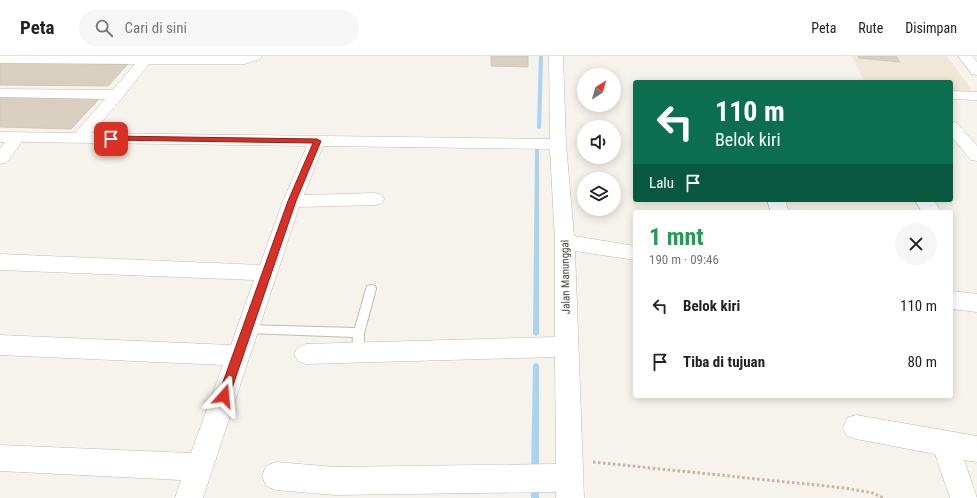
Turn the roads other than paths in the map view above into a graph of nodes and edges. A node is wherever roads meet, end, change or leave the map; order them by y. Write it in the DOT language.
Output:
graph roads {
  1 [pos="255,56"];
  2 [pos="556,56"];
  3 [pos="965,56"];
  4 [pos="68,58"];
  5 [pos="128,58"];
  6 [pos="191,58"];
  7 [pos="0,59"];
  8 [pos="144,61"];
  9 [pos="977,71"];
  10 [pos="0,93"];
  11 [pos="117,95"];
  12 [pos="953,95"];
  13 [pos="977,96"];
  14 [pos="953,128"];
  15 [pos="0,137"];
  16 [pos="18,137"];
  17 [pos="79,138"];
  18 [pos="317,141"];
  19 [pos="558,144"];
  20 [pos="977,156"];
  21 [pos="0,159"];
  22 [pos="375,199"];
  23 [pos="292,201"];
  24 [pos="565,242"];
  25 [pos="633,253"];
  26 [pos="0,262"];
  27 [pos="268,273"];
  28 [pos="370,289"];
  29 [pos="953,300"];
  30 [pos="977,303"];
  31 [pos="247,329"];
  32 [pos="359,343"];
  33 [pos="0,345"];
  34 [pos="567,348"];
  35 [pos="238,354"];
  36 [pos="306,354"];
  37 [pos="856,427"];
  38 [pos="944,443"];
  39 [pos="977,449"];
  40 [pos="0,458"];
  41 [pos="201,466"];
  42 [pos="276,476"];
  43 [pos="570,479"];
  44 [pos="189,498"];
  45 [pos="964,498"];
  1 -- 6 [label="street"];
  2 -- 19 [label="street, Jalan Manunggal"];
  3 -- 9 [label="street"];
  4 -- 5 [label="street"];
  4 -- 7 [label="street"];
  5 -- 8 [label="street"];
  6 -- 8 [label="street"];
  8 -- 11 [label="street"];
  10 -- 11 [label="street"];
  11 -- 17 [label="street"];
  12 -- 13 [label="street"];
  14 -- 20 [label="street"];
  15 -- 16 [label="street"];
  16 -- 17 [label="street"];
  16 -- 21 [label="street"];
  17 -- 18 [label="street"];
  18 -- 19 [label="street"];
  18 -- 23 [label="street"];
  19 -- 24 [label="street, Jalan Manunggal"];
  22 -- 23 [label="street"];
  23 -- 27 [label="street"];
  24 -- 25 [label="street"];
  24 -- 34 [label="street, Jalan Manunggal"];
  26 -- 27 [label="street"];
  27 -- 31 [label="street"];
  28 -- 32 [label="lane"];
  29 -- 30 [label="street"];
  31 -- 32 [label="lane"];
  31 -- 35 [label="street"];
  32 -- 34 [label="street"];
  32 -- 36 [label="street"];
  33 -- 35 [label="street"];
  34 -- 43 [label="street, Jalan Manunggal"];
  35 -- 41 [label="street"];
  37 -- 38 [label="street"];
  38 -- 39 [label="street"];
  38 -- 45 [label="street"];
  40 -- 41 [label="street"];
  41 -- 44 [label="street"];
  42 -- 43 [label="street"];
}
